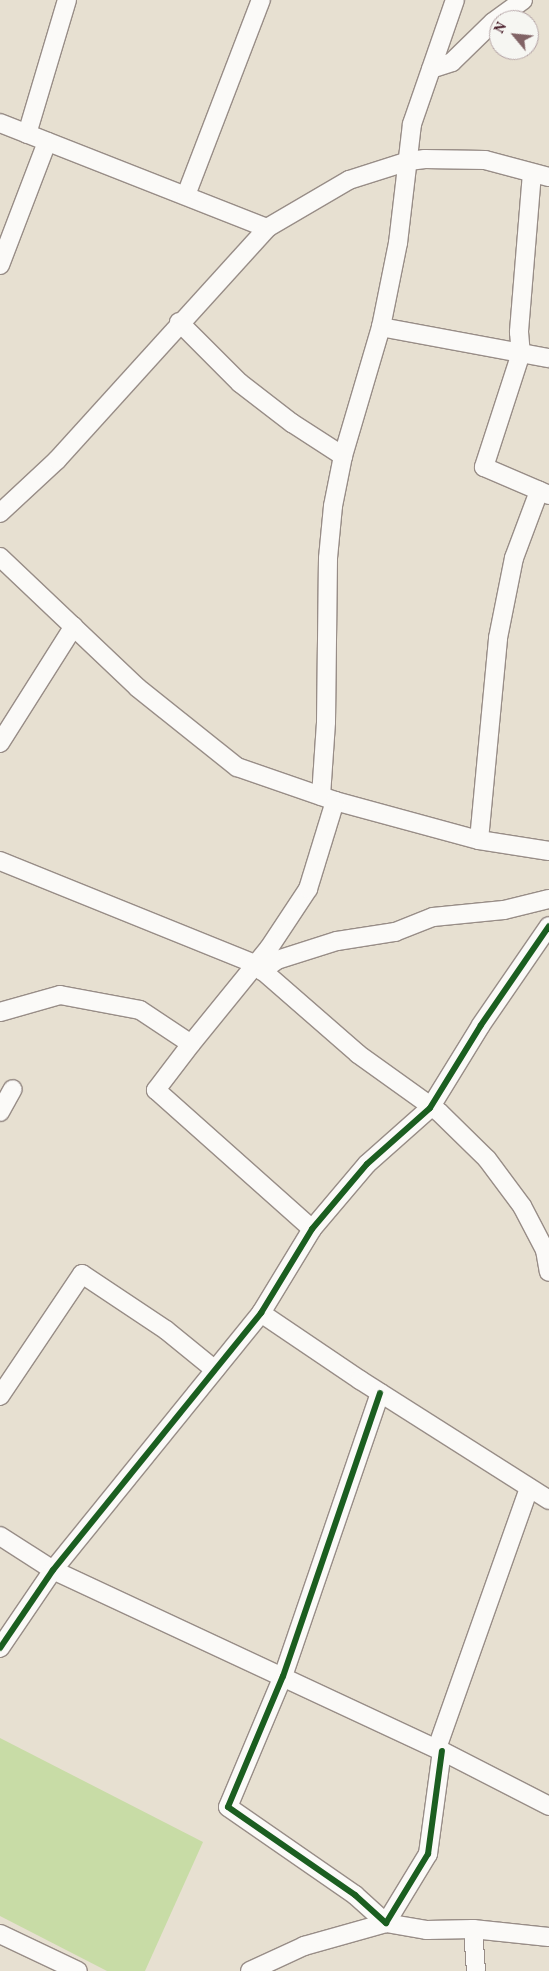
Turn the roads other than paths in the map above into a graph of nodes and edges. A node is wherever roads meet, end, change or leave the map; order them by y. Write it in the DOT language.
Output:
graph roads {
  1 [pos="66,0"];
  2 [pos="261,0"];
  3 [pos="455,0"];
  4 [pos="523,0"];
  5 [pos="431,69"];
  6 [pos="0,123"];
  7 [pos="27,134"];
  8 [pos="47,142"];
  9 [pos="409,161"];
  10 [pos="541,175"];
  11 [pos="186,195"];
  12 [pos="267,228"];
  13 [pos="0,264"];
  14 [pos="179,322"];
  15 [pos="381,327"];
  16 [pos="521,353"];
  17 [pos="549,358"];
  18 [pos="343,456"];
  19 [pos="544,493"];
  20 [pos="0,514"];
  21 [pos="0,557"];
  22 [pos="74,626"];
  23 [pos="0,743"];
  24 [pos="328,799"];
  25 [pos="479,840"];
  26 [pos="549,851"];
  27 [pos="0,861"];
  28 [pos="549,899"];
  29 [pos="549,926"];
  30 [pos="259,968"];
  31 [pos="0,1012"];
  32 [pos="191,1044"];
  33 [pos="13,1089"];
  34 [pos="430,1108"];
  35 [pos="0,1112"];
  36 [pos="312,1229"];
  37 [pos="549,1272"];
  38 [pos="262,1313"];
  39 [pos="215,1370"];
  40 [pos="380,1393"];
  41 [pos="0,1396"];
  42 [pos="528,1488"];
  43 [pos="549,1500"];
  44 [pos="0,1536"];
  45 [pos="53,1570"];
  46 [pos="0,1648"];
  47 [pos="283,1676"];
  48 [pos="440,1750"];
  49 [pos="549,1806"];
  50 [pos="386,1923"];
  51 [pos="473,1929"];
  52 [pos="0,1934"];
  53 [pos="549,1937"];
  54 [pos="78,1971"];
  55 [pos="250,1971"];
  56 [pos="476,1971"];
  1 -- 7 [label="street"];
  2 -- 11 [label="street"];
  3 -- 5 [label="street"];
  4 -- 5 [label="street"];
  5 -- 9 [label="street"];
  6 -- 7 [label="street"];
  7 -- 8 [label="street"];
  8 -- 11 [label="street"];
  8 -- 13 [label="street"];
  9 -- 10 [label="street"];
  9 -- 12 [label="street"];
  9 -- 15 [label="street"];
  10 -- 16 [label="street"];
  11 -- 12 [label="street"];
  12 -- 14 [label="street"];
  14 -- 18 [label="street"];
  14 -- 20 [label="street"];
  15 -- 16 [label="street"];
  15 -- 18 [label="street"];
  16 -- 17 [label="street"];
  16 -- 19 [label="street"];
  18 -- 24 [label="street"];
  19 -- 25 [label="street"];
  21 -- 22 [label="street"];
  22 -- 23 [label="street"];
  22 -- 24 [label="street"];
  24 -- 25 [label="street"];
  24 -- 30 [label="street"];
  25 -- 26 [label="street"];
  27 -- 30 [label="street"];
  28 -- 30 [label="street"];
  29 -- 34 [label="street"];
  30 -- 32 [label="street"];
  30 -- 34 [label="street"];
  31 -- 32 [label="street"];
  32 -- 36 [label="street"];
  33 -- 35 [label="street"];
  34 -- 36 [label="street"];
  34 -- 37 [label="street"];
  36 -- 38 [label="street"];
  38 -- 39 [label="street"];
  38 -- 40 [label="street"];
  39 -- 41 [label="street"];
  39 -- 45 [label="street"];
  40 -- 42 [label="street"];
  40 -- 47 [label="street"];
  42 -- 43 [label="street"];
  42 -- 48 [label="street"];
  44 -- 45 [label="street"];
  45 -- 46 [label="street"];
  45 -- 47 [label="street"];
  47 -- 48 [label="street"];
  47 -- 50 [label="street"];
  48 -- 49 [label="street"];
  48 -- 50 [label="street"];
  50 -- 51 [label="street"];
  50 -- 55 [label="street"];
  51 -- 53 [label="street"];
  51 -- 56 [label="street"];
  52 -- 54 [label="street"];
}
